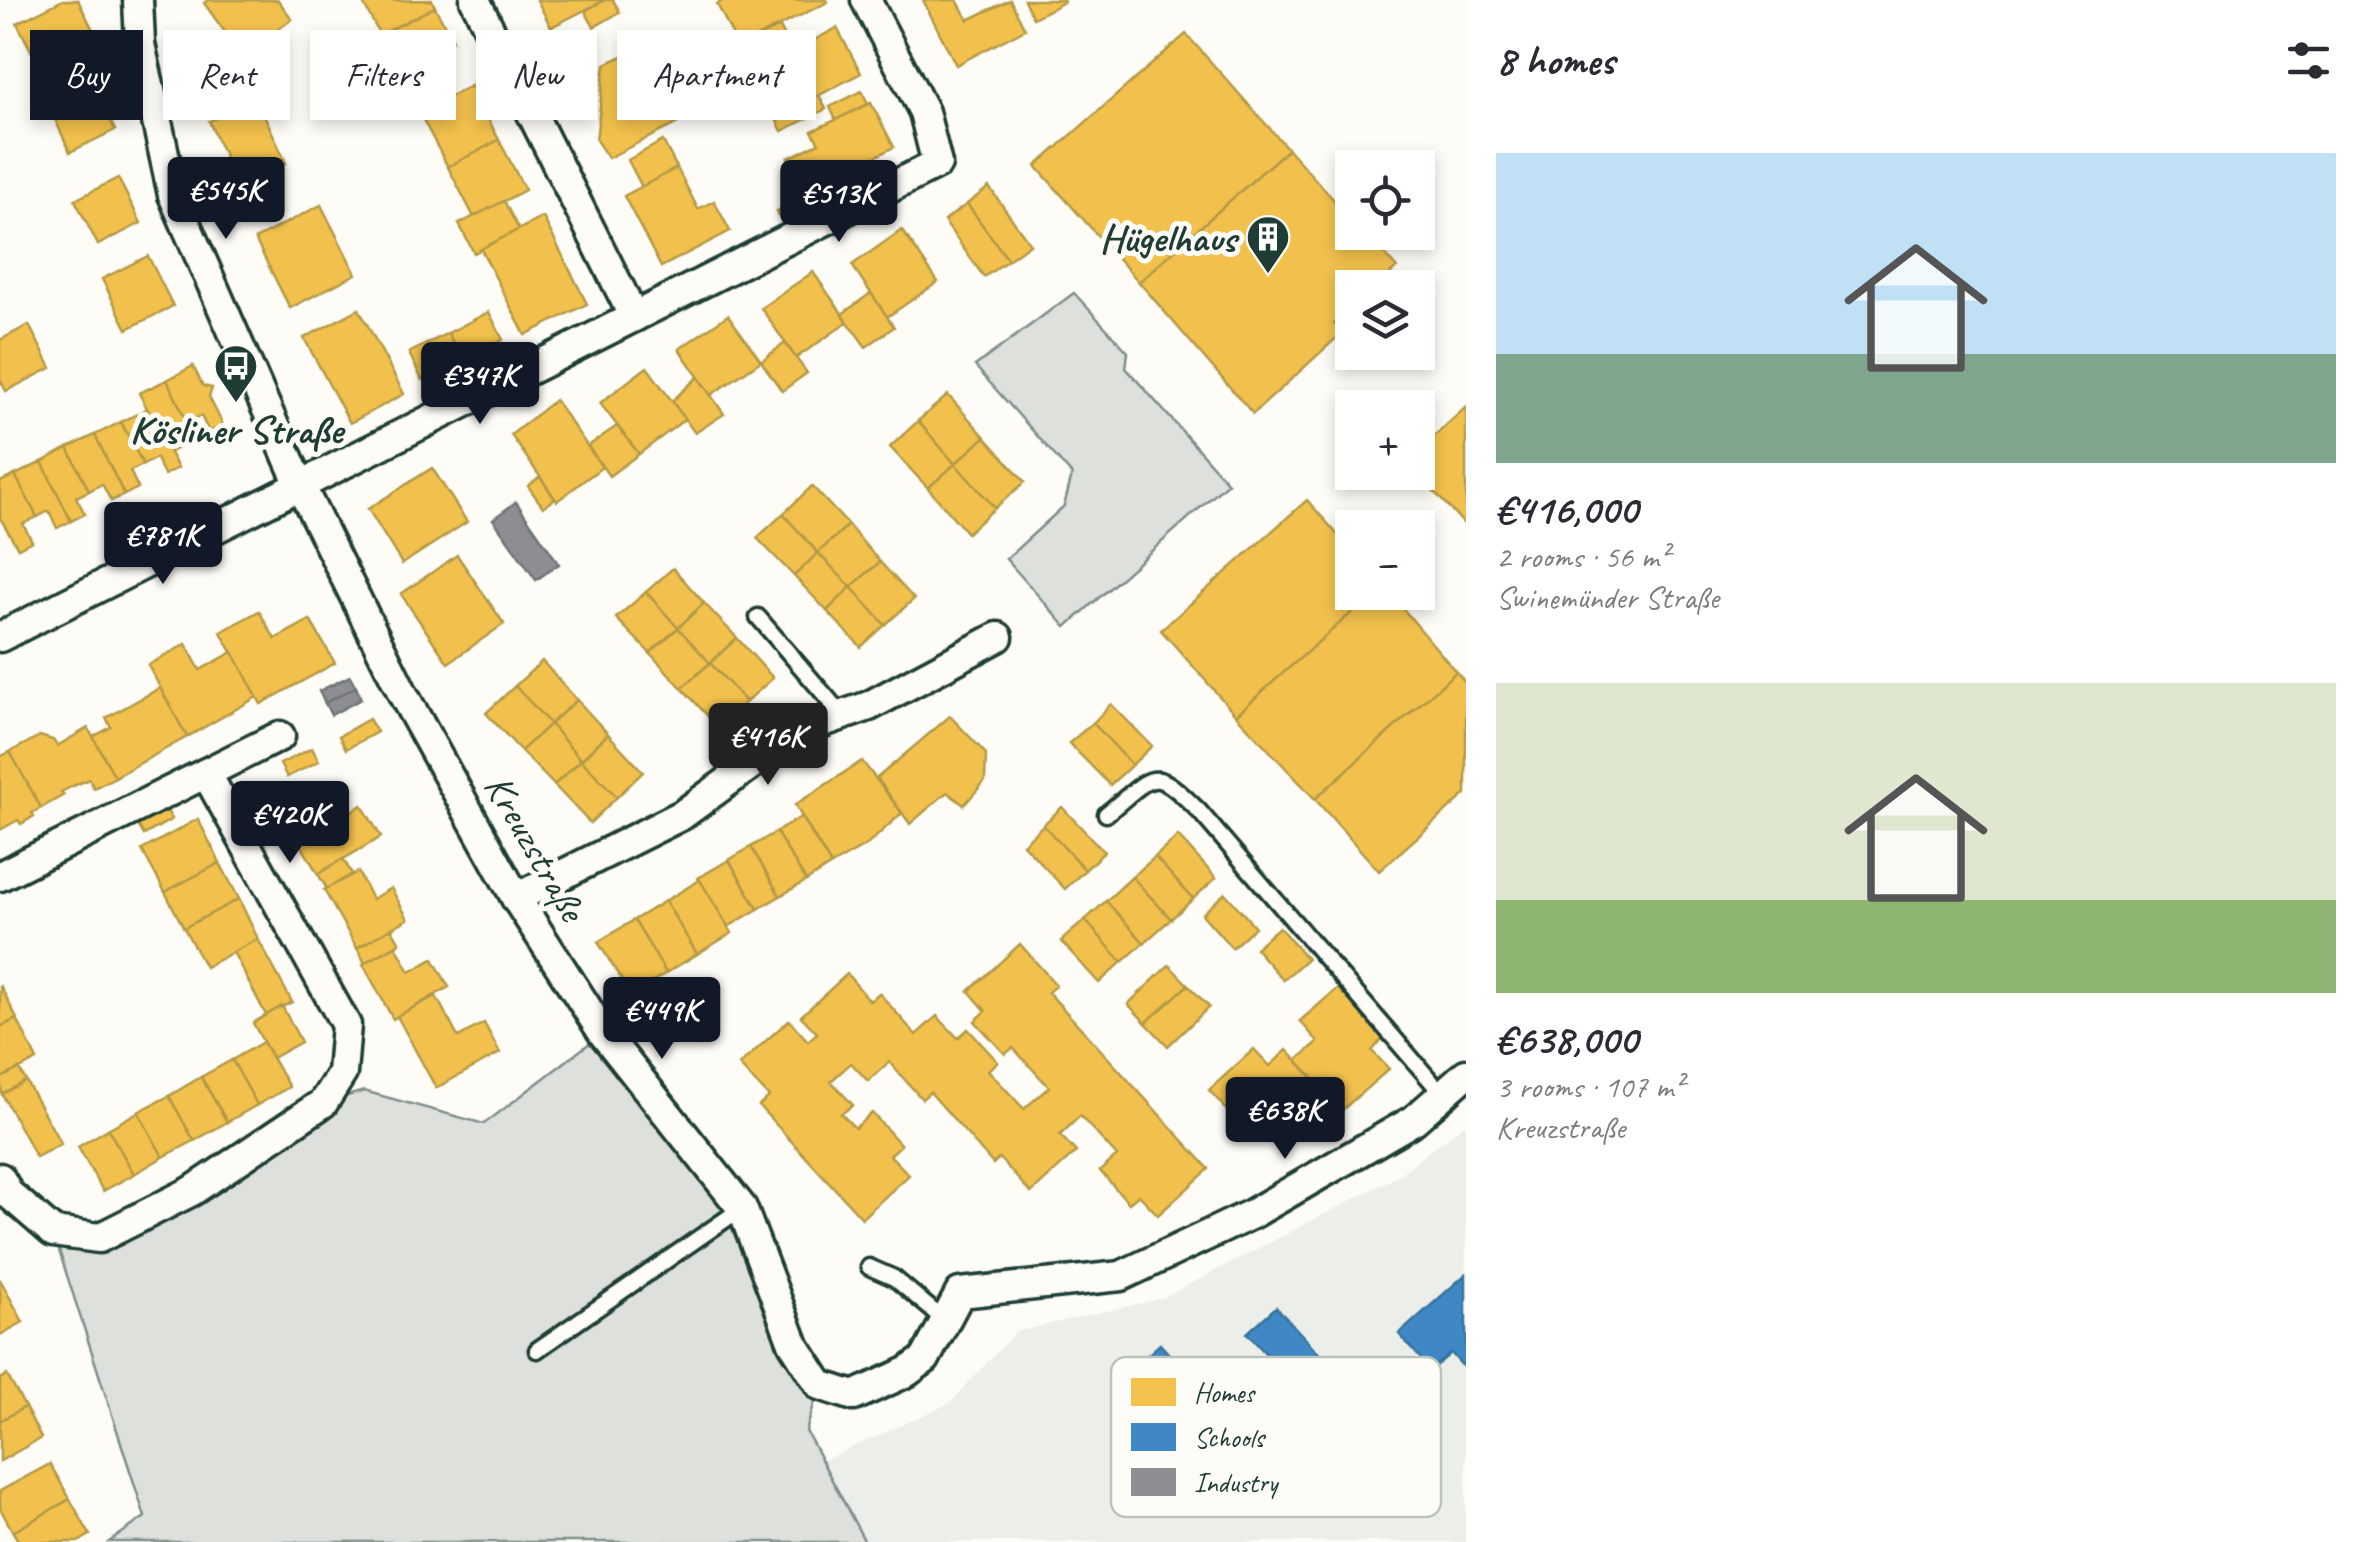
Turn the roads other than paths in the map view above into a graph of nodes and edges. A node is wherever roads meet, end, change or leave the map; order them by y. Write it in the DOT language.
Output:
graph roads {
  1 [pos="138,0"];
  2 [pos="475,0"];
  3 [pos="866,0"];
  4 [pos="634,317"];
  5 [pos="300,485"];
  6 [pos="758,617"];
  7 [pos="0,637"];
  8 [pos="998,637"];
  9 [pos="843,715"];
  10 [pos="280,736"];
  11 [pos="206,773"];
  12 [pos="1106,814"];
  13 [pos="0,876"];
  14 [pos="516,898"];
  15 [pos="1466,1074"];
  16 [pos="1442,1094"];
  17 [pos="0,1178"];
  18 [pos="742,1208"];
  19 [pos="869,1267"];
  20 [pos="944,1320"];
  21 [pos="537,1350"];
  1 -- 5 [label="street, Kreuzstraße"];
  2 -- 4 [label="street"];
  3 -- 4 [label="street"];
  4 -- 5 [label="street"];
  5 -- 7 [label="street"];
  5 -- 14 [label="street, Kreuzstraße"];
  6 -- 9 [label="lane"];
  8 -- 9 [label="street"];
  9 -- 14 [label="street"];
  10 -- 11 [label="street"];
  11 -- 13 [label="street"];
  11 -- 17 [label="street"];
  12 -- 16 [label="lane"];
  14 -- 18 [label="street, Kreuzstraße"];
  15 -- 16 [label="street, Kreuzstraße"];
  16 -- 20 [label="street, Kreuzstraße"];
  18 -- 20 [label="street, Kreuzstraße"];
  18 -- 21 [label="lane"];
  19 -- 20 [label="lane"];
}
